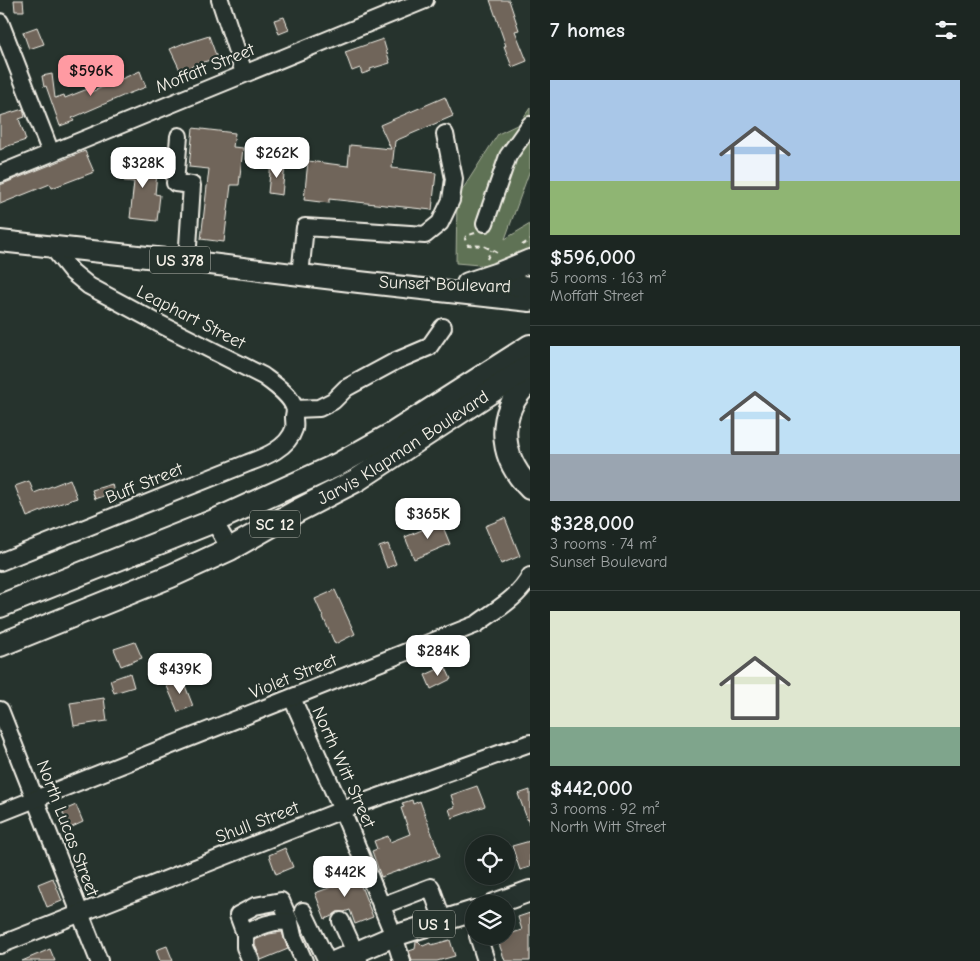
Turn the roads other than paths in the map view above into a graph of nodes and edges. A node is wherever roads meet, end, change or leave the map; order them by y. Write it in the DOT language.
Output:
graph roads {
  1 [pos="220,0"];
  2 [pos="425,0"];
  3 [pos="0,22"];
  4 [pos="244,73"];
  5 [pos="530,125"];
  6 [pos="445,134"];
  7 [pos="179,136"];
  8 [pos="51,153"];
  9 [pos="0,174"];
  10 [pos="485,222"];
  11 [pos="0,241"];
  12 [pos="52,247"];
  13 [pos="523,254"];
  14 [pos="187,261"];
  15 [pos="300,275"];
  16 [pos="359,282"];
  17 [pos="468,284"];
  18 [pos="530,287"];
  19 [pos="530,301"];
  20 [pos="443,327"];
  21 [pos="526,355"];
  22 [pos="530,381"];
  23 [pos="295,409"];
  24 [pos="530,488"];
  25 [pos="214,521"];
  26 [pos="230,549"];
  27 [pos="0,562"];
  28 [pos="530,576"];
  29 [pos="0,606"];
  30 [pos="0,645"];
  31 [pos="292,698"];
  32 [pos="0,710"];
  33 [pos="530,743"];
  34 [pos="35,799"];
  35 [pos="342,810"];
  36 [pos="0,813"];
  37 [pos="530,891"];
  38 [pos="515,896"];
  39 [pos="381,906"];
  40 [pos="303,911"];
  41 [pos="80,913"];
  42 [pos="465,917"];
  43 [pos="341,921"];
  44 [pos="443,921"];
  45 [pos="394,936"];
  46 [pos="0,945"];
  47 [pos="481,945"];
  48 [pos="358,957"];
  49 [pos="99,961"];
  50 [pos="251,961"];
  51 [pos="304,961"];
  52 [pos="327,961"];
  53 [pos="336,961"];
  54 [pos="402,961"];
  55 [pos="486,961"];
  1 -- 4 [label="street"];
  2 -- 4 [label="street, Moffatt Street"];
  3 -- 8 [label="street"];
  4 -- 8 [label="street, Moffatt Street"];
  5 -- 10 [label="street"];
  6 -- 15 [label="street"];
  7 -- 14 [label="street"];
  8 -- 9 [label="street, Moffatt Street"];
  11 -- 12 [label="main road, Sunset Boulevard / US 378"];
  12 -- 14 [label="main road, Sunset Boulevard / US 378"];
  12 -- 23 [label="street, Leaphart Street"];
  13 -- 17 [label="highway"];
  14 -- 15 [label="main road, Sunset Boulevard / US 378"];
  15 -- 16 [label="main road, Sunset Boulevard / US 378"];
  16 -- 17 [label="main road, Sunset Boulevard / US 378"];
  16 -- 19 [label="main road, Sunset Boulevard / US 378"];
  17 -- 18 [label="main road, Sunset Boulevard / US 378"];
  20 -- 23 [label="street"];
  21 -- 25 [label="highway, Jarvis Klapman Boulevard / SC 12"];
  21 -- 26 [label="highway, Jarvis Klapman Boulevard / SC 12"];
  22 -- 24 [label="highway"];
  23 -- 27 [label="street, Buff Street"];
  25 -- 26 [label="street"];
  25 -- 29 [label="highway, Jarvis Klapman Boulevard / SC 12"];
  26 -- 30 [label="highway, Jarvis Klapman Boulevard / SC 12"];
  28 -- 31 [label="street, Violet Street"];
  31 -- 34 [label="street, Violet Street"];
  31 -- 35 [label="street, North Witt Street"];
  32 -- 34 [label="street, North Lucas Street"];
  33 -- 35 [label="street, Shull Street"];
  34 -- 36 [label="street, Violet Street"];
  34 -- 41 [label="street, North Lucas Street"];
  35 -- 39 [label="street, North Witt Street"];
  35 -- 41 [label="street, Shull Street"];
  37 -- 38 [label="main road"];
  39 -- 44 [label="street"];
  39 -- 45 [label="street, North Witt Street"];
  40 -- 52 [label="street"];
  41 -- 46 [label="street, Shull Street"];
  41 -- 49 [label="street, North Lucas Street"];
  42 -- 44 [label="main road, US 1"];
  43 -- 48 [label="street"];
  44 -- 45 [label="main road, US 1"];
  45 -- 48 [label="main road, US 1"];
  45 -- 54 [label="street, North Witt Street"];
  47 -- 55 [label="street"];
  48 -- 53 [label="main road, US 1"];
  50 -- 51 [label="street"];
}
